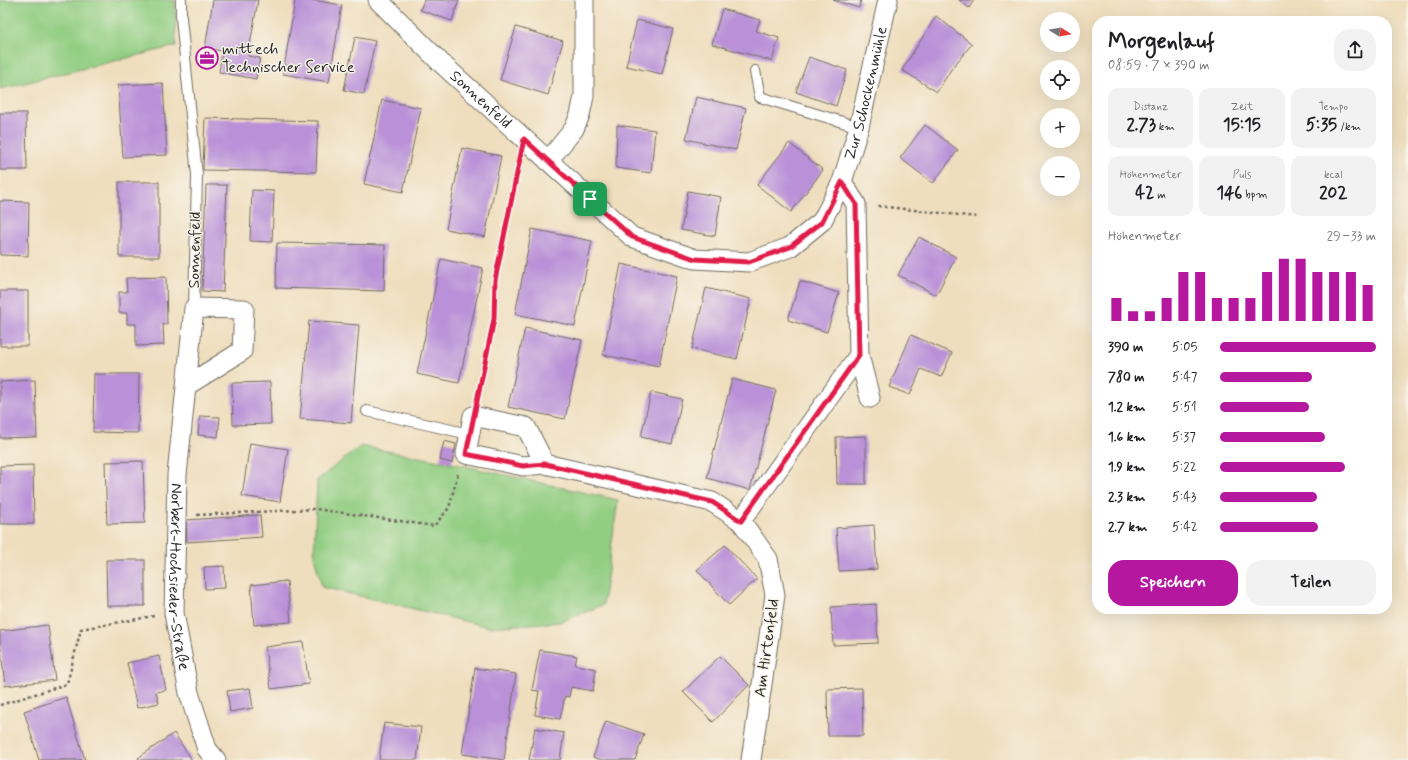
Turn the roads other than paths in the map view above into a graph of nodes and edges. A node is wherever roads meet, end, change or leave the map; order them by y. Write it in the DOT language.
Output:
graph roads {
  1 [pos="181,0"];
  2 [pos="378,0"];
  3 [pos="584,0"];
  4 [pos="888,0"];
  5 [pos="755,71"];
  6 [pos="859,126"];
  7 [pos="548,161"];
  8 [pos="842,182"];
  9 [pos="194,308"];
  10 [pos="859,355"];
  11 [pos="186,386"];
  12 [pos="870,398"];
  13 [pos="367,411"];
  14 [pos="471,425"];
  15 [pos="545,464"];
  16 [pos="741,521"];
  17 [pos="216,760"];
  18 [pos="751,760"];
  1 -- 9 [label="lane, Sonnenfeld"];
  2 -- 7 [label="street, Sonnenfeld"];
  3 -- 7 [label="street"];
  4 -- 6 [label="street, Zur Schockenmühle"];
  5 -- 6 [label="lane"];
  6 -- 8 [label="street, Zur Schockenmühle"];
  7 -- 8 [label="street, Sonnenfeld"];
  8 -- 10 [label="street, Zur Schockenmühle"];
  9 -- 11 [label="street, Norbert-Hochsieder-Straße"];
  9 -- 11 [label="street"];
  10 -- 12 [label="street"];
  10 -- 16 [label="street"];
  11 -- 17 [label="street, Norbert-Hochsieder-Straße"];
  13 -- 14 [label="lane"];
  14 -- 15 [label="street"];
  14 -- 15 [label="street, Am Hirtenfeld"];
  15 -- 16 [label="street, Am Hirtenfeld"];
  16 -- 18 [label="street, Am Hirtenfeld"];
}
